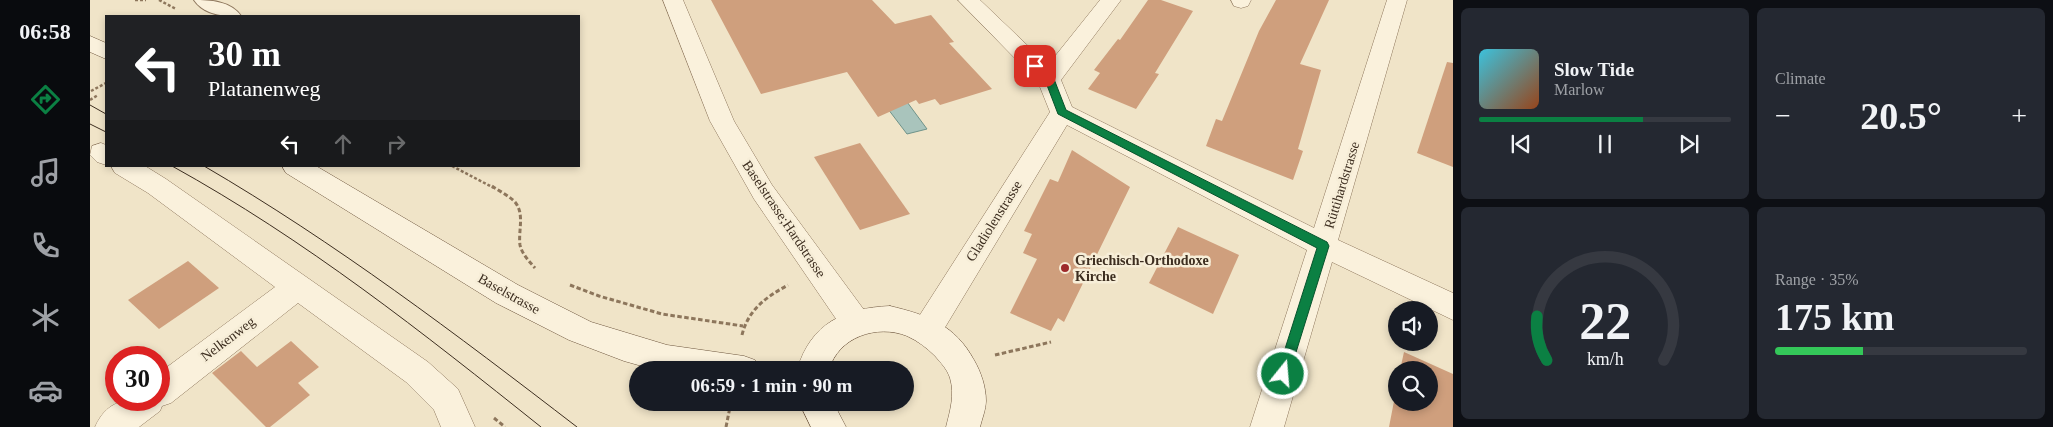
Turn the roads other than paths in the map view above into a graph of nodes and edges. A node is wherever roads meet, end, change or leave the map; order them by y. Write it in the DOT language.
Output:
graph roads {
  1 [pos="203,0"];
  2 [pos="673,0"];
  3 [pos="968,0"];
  4 [pos="1111,0"];
  5 [pos="1398,0"];
  6 [pos="230,15"];
  7 [pos="90,42"];
  8 [pos="105,51"];
  9 [pos="1049,79"];
  10 [pos="1062,112"];
  11 [pos="125,167"];
  12 [pos="297,167"];
  13 [pos="1323,246"];
  14 [pos="298,286"];
  15 [pos="1453,307"];
  16 [pos="856,323"];
  17 [pos="927,330"];
  18 [pos="681,361"];
  19 [pos="817,361"];
  20 [pos="170,384"];
  21 [pos="133,411"];
  22 [pos="820,411"];
  23 [pos="452,413"];
  24 [pos="112,427"];
  25 [pos="828,427"];
  26 [pos="963,427"];
  27 [pos="1267,427"];
  1 -- 6 [label="lane"];
  2 -- 16 [label="street, Baselstrasse;Hardstrasse"];
  3 -- 9 [label="street"];
  4 -- 9 [label="street"];
  5 -- 13 [label="street, Rüttihardstrasse"];
  7 -- 8 [label="street"];
  9 -- 10 [label="street"];
  10 -- 13 [label="street"];
  10 -- 17 [label="street, Gladiolenstrasse"];
  11 -- 14 [label="street"];
  12 -- 18 [label="street, Baselstrasse"];
  13 -- 15 [label="street"];
  13 -- 27 [label="street, Rüttihardstrasse"];
  14 -- 20 [label="street, Nelkenweg"];
  14 -- 23 [label="street"];
  16 -- 17 [label="street"];
  16 -- 19 [label="street"];
  17 -- 26 [label="street"];
  21 -- 24 [label="street"];
  22 -- 25 [label="street"];
}
